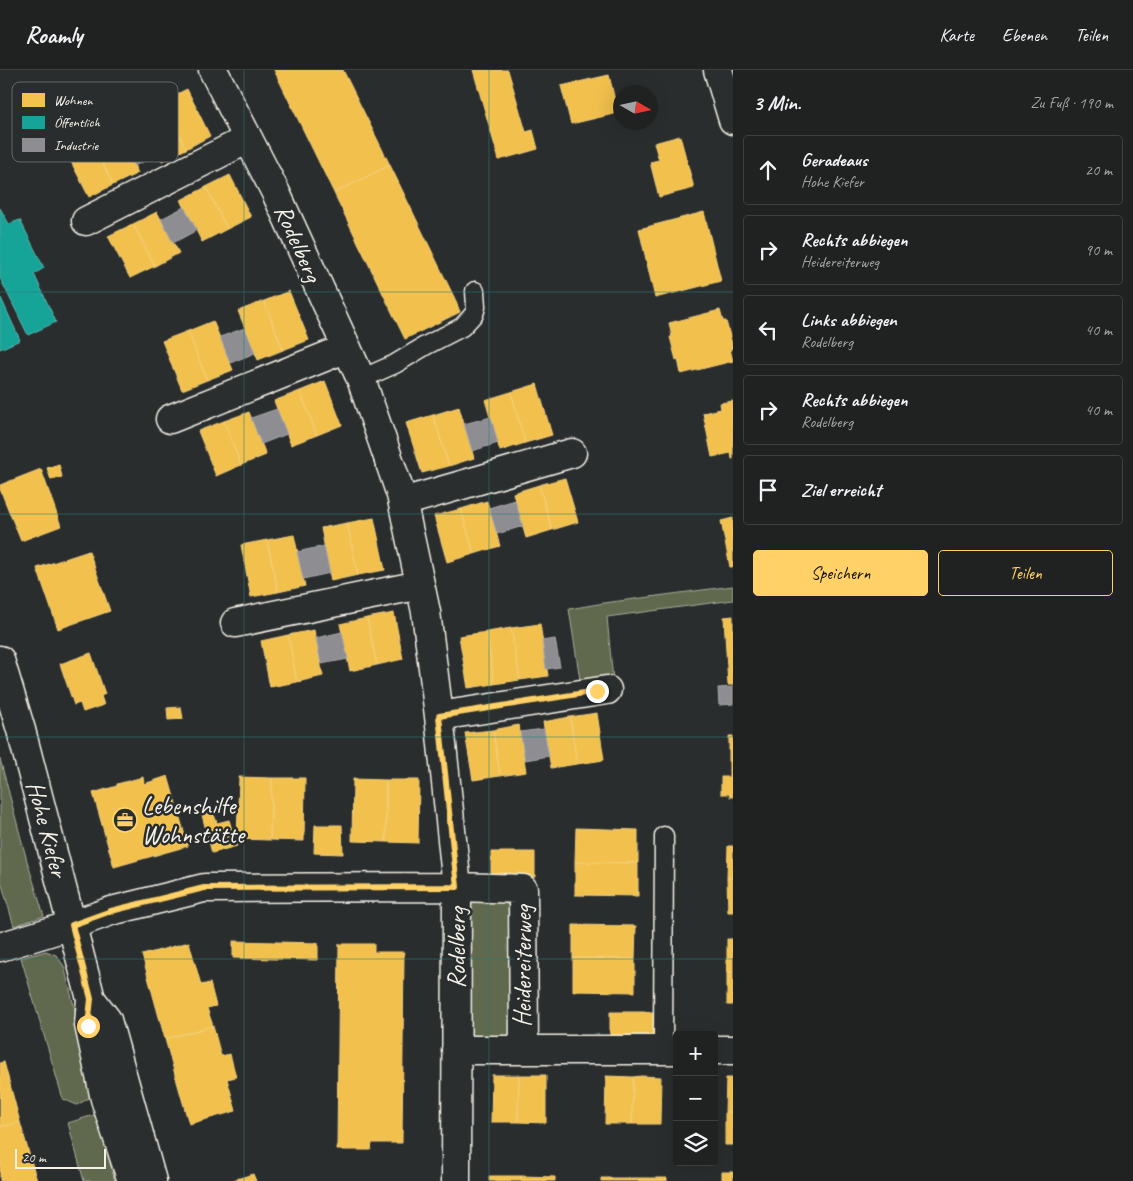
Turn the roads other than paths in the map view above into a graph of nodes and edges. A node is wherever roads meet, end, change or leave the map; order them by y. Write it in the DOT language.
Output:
graph roads {
  1 [pos="213,70"];
  2 [pos="718,70"];
  3 [pos="733,120"];
  4 [pos="248,139"];
  5 [pos="86,221"];
  6 [pos="475,291"];
  7 [pos="347,348"];
  8 [pos="361,379"];
  9 [pos="170,419"];
  10 [pos="572,454"];
  11 [pos="402,502"];
  12 [pos="420,585"];
  13 [pos="235,623"];
  14 [pos="0,660"];
  15 [pos="607,690"];
  16 [pos="439,716"];
  17 [pos="664,836"];
  18 [pos="457,887"];
  19 [pos="72,925"];
  20 [pos="0,947"];
  21 [pos="91,999"];
  22 [pos="456,1050"];
  23 [pos="524,1050"];
  24 [pos="670,1050"];
  25 [pos="718,1050"];
  26 [pos="733,1050"];
  27 [pos="132,1181"];
  28 [pos="152,1181"];
  29 [pos="456,1181"];
  1 -- 4 [label="street, Rodelberg"];
  2 -- 3 [label="street"];
  4 -- 5 [label="street"];
  4 -- 7 [label="street, Rodelberg"];
  6 -- 8 [label="lane"];
  7 -- 8 [label="street, Rodelberg"];
  7 -- 9 [label="street"];
  8 -- 11 [label="street, Rodelberg"];
  10 -- 11 [label="street"];
  11 -- 12 [label="street, Rodelberg"];
  12 -- 13 [label="street"];
  12 -- 16 [label="street, Rodelberg"];
  14 -- 19 [label="street, Hohe Kiefer"];
  15 -- 16 [label="street"];
  16 -- 18 [label="street, Rodelberg"];
  17 -- 24 [label="lane, Heidereiterweg"];
  18 -- 19 [label="street, Heidereiterweg"];
  18 -- 22 [label="street, Rodelberg"];
  18 -- 23 [label="street, Heidereiterweg"];
  19 -- 20 [label="street, Heidereiterweg"];
  19 -- 21 [label="street, Hohe Kiefer"];
  21 -- 27 [label="street, Hohe Kiefer"];
  21 -- 28 [label="street, Hohe Kiefer"];
  22 -- 23 [label="street, Heidereiterweg"];
  22 -- 29 [label="street, Rodelberg"];
  23 -- 24 [label="street, Heidereiterweg"];
  25 -- 26 [label="street"];
}
